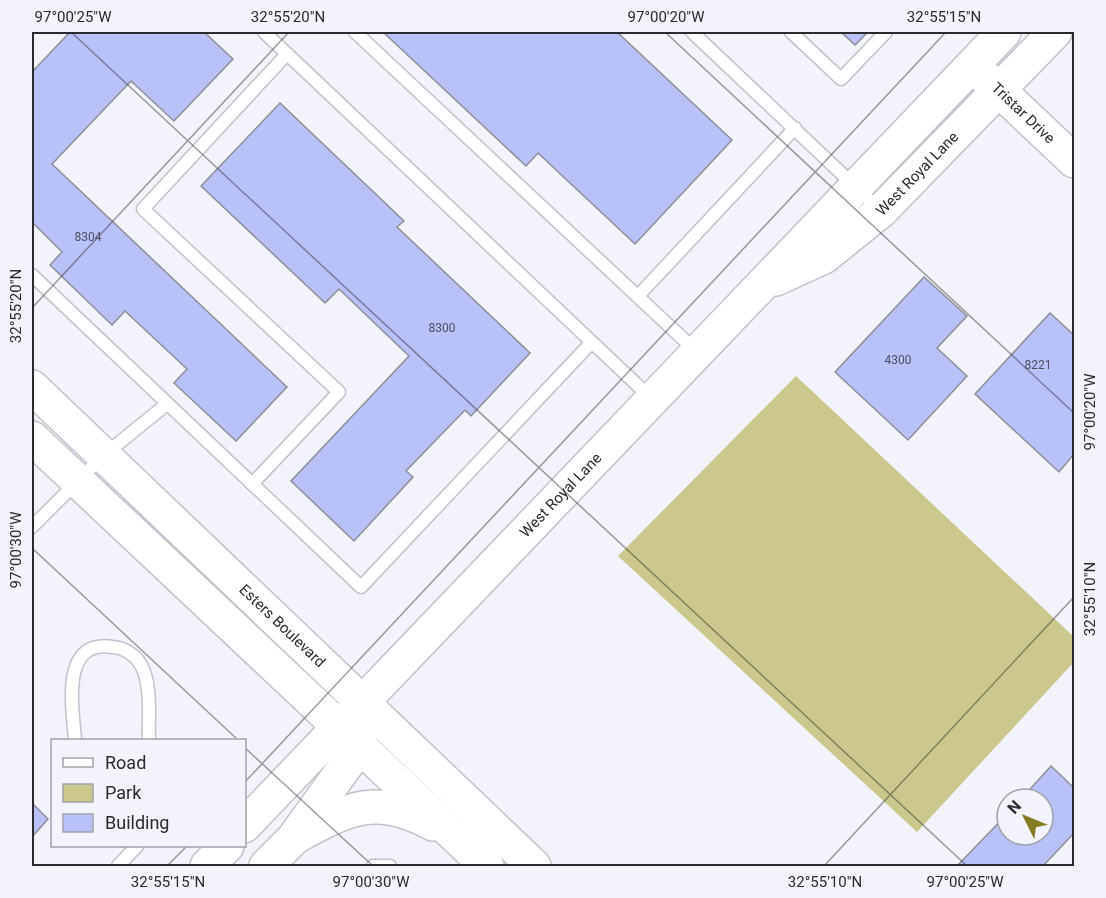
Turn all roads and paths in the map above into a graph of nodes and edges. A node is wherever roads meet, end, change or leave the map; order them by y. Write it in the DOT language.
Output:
graph roads {
  1 [pos="264,32"];
  2 [pos="355,32"];
  3 [pos="692,32"];
  4 [pos="790,32"];
  5 [pos="886,32"];
  6 [pos="1004,32"];
  7 [pos="1055,32"];
  8 [pos="287,54"];
  9 [pos="972,65"];
  10 [pos="999,90"];
  11 [pos="795,128"];
  12 [pos="1074,161"];
  13 [pos="856,186"];
  14 [pos="881,211"];
  15 [pos="32,275"];
  16 [pos="758,288"];
  17 [pos="638,296"];
  18 [pos="591,343"];
  19 [pos="697,352"];
  20 [pos="32,387"];
  21 [pos="652,399"];
  22 [pos="167,404"];
  23 [pos="32,438"];
  24 [pos="104,455"];
  25 [pos="77,482"];
  26 [pos="252,484"];
  27 [pos="32,527"];
  28 [pos="361,703"];
  29 [pos="349,736"];
  30 [pos="75,739"];
  31 [pos="149,739"];
  32 [pos="246,824"];
  33 [pos="453,835"];
  34 [pos="293,838"];
  35 [pos="136,847"];
  36 [pos="226,847"];
  37 [pos="118,867"];
  38 [pos="207,867"];
  39 [pos="266,867"];
  40 [pos="373,867"];
  41 [pos="390,867"];
  42 [pos="487,867"];
  43 [pos="534,867"];
  1 -- 8 [label="lane"];
  2 -- 17 [label="lane"];
  3 -- 11 [label="lane"];
  4 -- 5 [label="lane"];
  6 -- 9 [label="main road, West Royal Lane"];
  7 -- 10 [label="main road, West Royal Lane"];
  8 -- 18 [label="lane"];
  8 -- 26 [label="lane"];
  9 -- 10 [label="main road, Tristar Drive"];
  9 -- 13 [label="main road, West Royal Lane"];
  10 -- 12 [label="main road, Tristar Drive"];
  10 -- 14 [label="main road, West Royal Lane"];
  11 -- 13 [label="lane"];
  11 -- 17 [label="lane"];
  13 -- 14 [label="lane"];
  13 -- 16 [label="main road, West Royal Lane"];
  14 -- 16 [label="main road, West Royal Lane"];
  15 -- 22 [label="lane"];
  16 -- 19 [label="main road, West Royal Lane"];
  17 -- 19 [label="lane"];
  18 -- 21 [label="lane"];
  18 -- 26 [label="lane"];
  19 -- 21 [label="main road, West Royal Lane"];
  20 -- 24 [label="main road, Esters Boulevard"];
  21 -- 28 [label="main road, West Royal Lane"];
  22 -- 24 [label="lane"];
  22 -- 26 [label="lane"];
  23 -- 25 [label="main road"];
  24 -- 25 [label="lane"];
  24 -- 28 [label="main road, Esters Boulevard"];
  25 -- 27 [label="lane"];
  25 -- 29 [label="main road"];
  28 -- 29 [label="main road"];
  28 -- 43 [label="main road, Esters Boulevard"];
  29 -- 32 [label="main road"];
  29 -- 33 [label="main road"];
  29 -- 34 [label="main road"];
  30 -- 31 [label="lane"];
  33 -- 34 [label="main road"];
  33 -- 42 [label="main road"];
  34 -- 39 [label="main road"];
  35 -- 37 [label="lane"];
  36 -- 38 [label="main road"];
  40 -- 41 [label="lane"];
}
